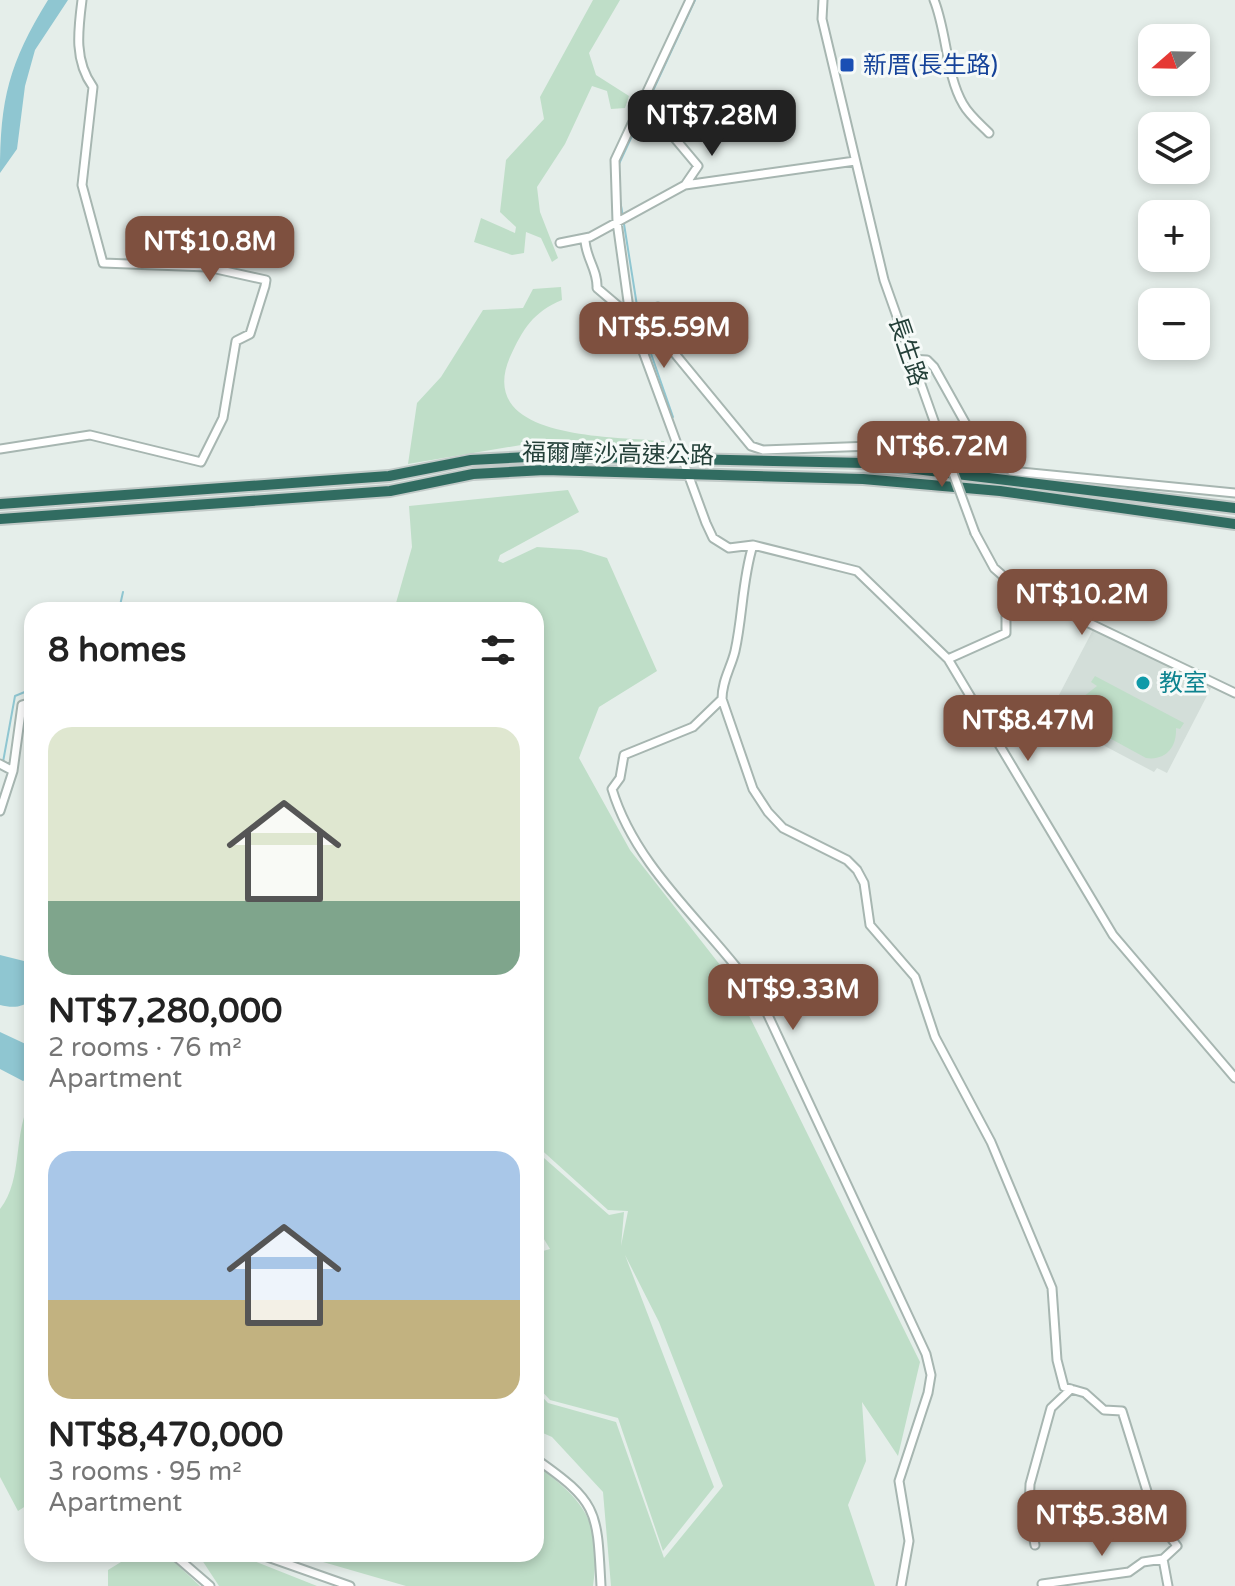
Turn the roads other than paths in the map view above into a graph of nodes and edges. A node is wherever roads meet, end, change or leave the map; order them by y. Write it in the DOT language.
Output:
graph roads {
  1 [pos="82,0"];
  2 [pos="690,0"];
  3 [pos="823,0"];
  4 [pos="934,0"];
  5 [pos="989,133"];
  6 [pos="672,135"];
  7 [pos="855,161"];
  8 [pos="685,185"];
  9 [pos="617,222"];
  10 [pos="585,239"];
  11 [pos="560,243"];
  12 [pos="658,307"];
  13 [pos="630,316"];
  14 [pos="910,359"];
  15 [pos="939,435"];
  16 [pos="0,449"];
  17 [pos="1235,493"];
  18 [pos="0,504"];
  19 [pos="1235,508"];
  20 [pos="0,519"];
  21 [pos="1235,524"];
  22 [pos="753,545"];
  23 [pos="1018,589"];
  24 [pos="948,659"];
  25 [pos="1235,693"];
  26 [pos="722,699"];
  27 [pos="24,704"];
  28 [pos="0,764"];
  29 [pos="13,771"];
  30 [pos="0,811"];
  31 [pos="1235,1078"];
  32 [pos="1071,1389"];
  33 [pos="544,1464"];
  34 [pos="1035,1545"];
  35 [pos="1163,1559"];
  36 [pos="182,1562"];
  37 [pos="282,1562"];
  38 [pos="1042,1584"];
  39 [pos="210,1586"];
  40 [pos="350,1586"];
  41 [pos="601,1586"];
  42 [pos="901,1586"];
  43 [pos="1168,1586"];
  1 -- 16 [label="street"];
  2 -- 9 [label="street"];
  3 -- 7 [label="street, 長生路"];
  4 -- 5 [label="street"];
  6 -- 8 [label="street"];
  7 -- 8 [label="street"];
  7 -- 14 [label="street, 長生路"];
  8 -- 9 [label="street"];
  9 -- 10 [label="street"];
  9 -- 13 [label="street"];
  10 -- 11 [label="street"];
  10 -- 13 [label="street"];
  12 -- 13 [label="street"];
  13 -- 15 [label="street"];
  13 -- 22 [label="street"];
  14 -- 15 [label="street, 長生路"];
  14 -- 17 [label="street"];
  15 -- 23 [label="street, 長生路, bridge"];
  18 -- 19 [label="highway, 福爾摩沙高速公路"];
  20 -- 21 [label="highway, 福爾摩沙高速公路"];
  22 -- 24 [label="street"];
  22 -- 26 [label="street"];
  23 -- 24 [label="street"];
  23 -- 25 [label="street, 長生路"];
  24 -- 31 [label="street"];
  26 -- 32 [label="street"];
  26 -- 42 [label="street"];
  27 -- 29 [label="street"];
  28 -- 29 [label="street"];
  29 -- 30 [label="street"];
  32 -- 34 [label="street"];
  32 -- 35 [label="street"];
  33 -- 41 [label="street"];
  35 -- 38 [label="street"];
  35 -- 43 [label="street"];
  36 -- 39 [label="street"];
  37 -- 40 [label="street"];
}
